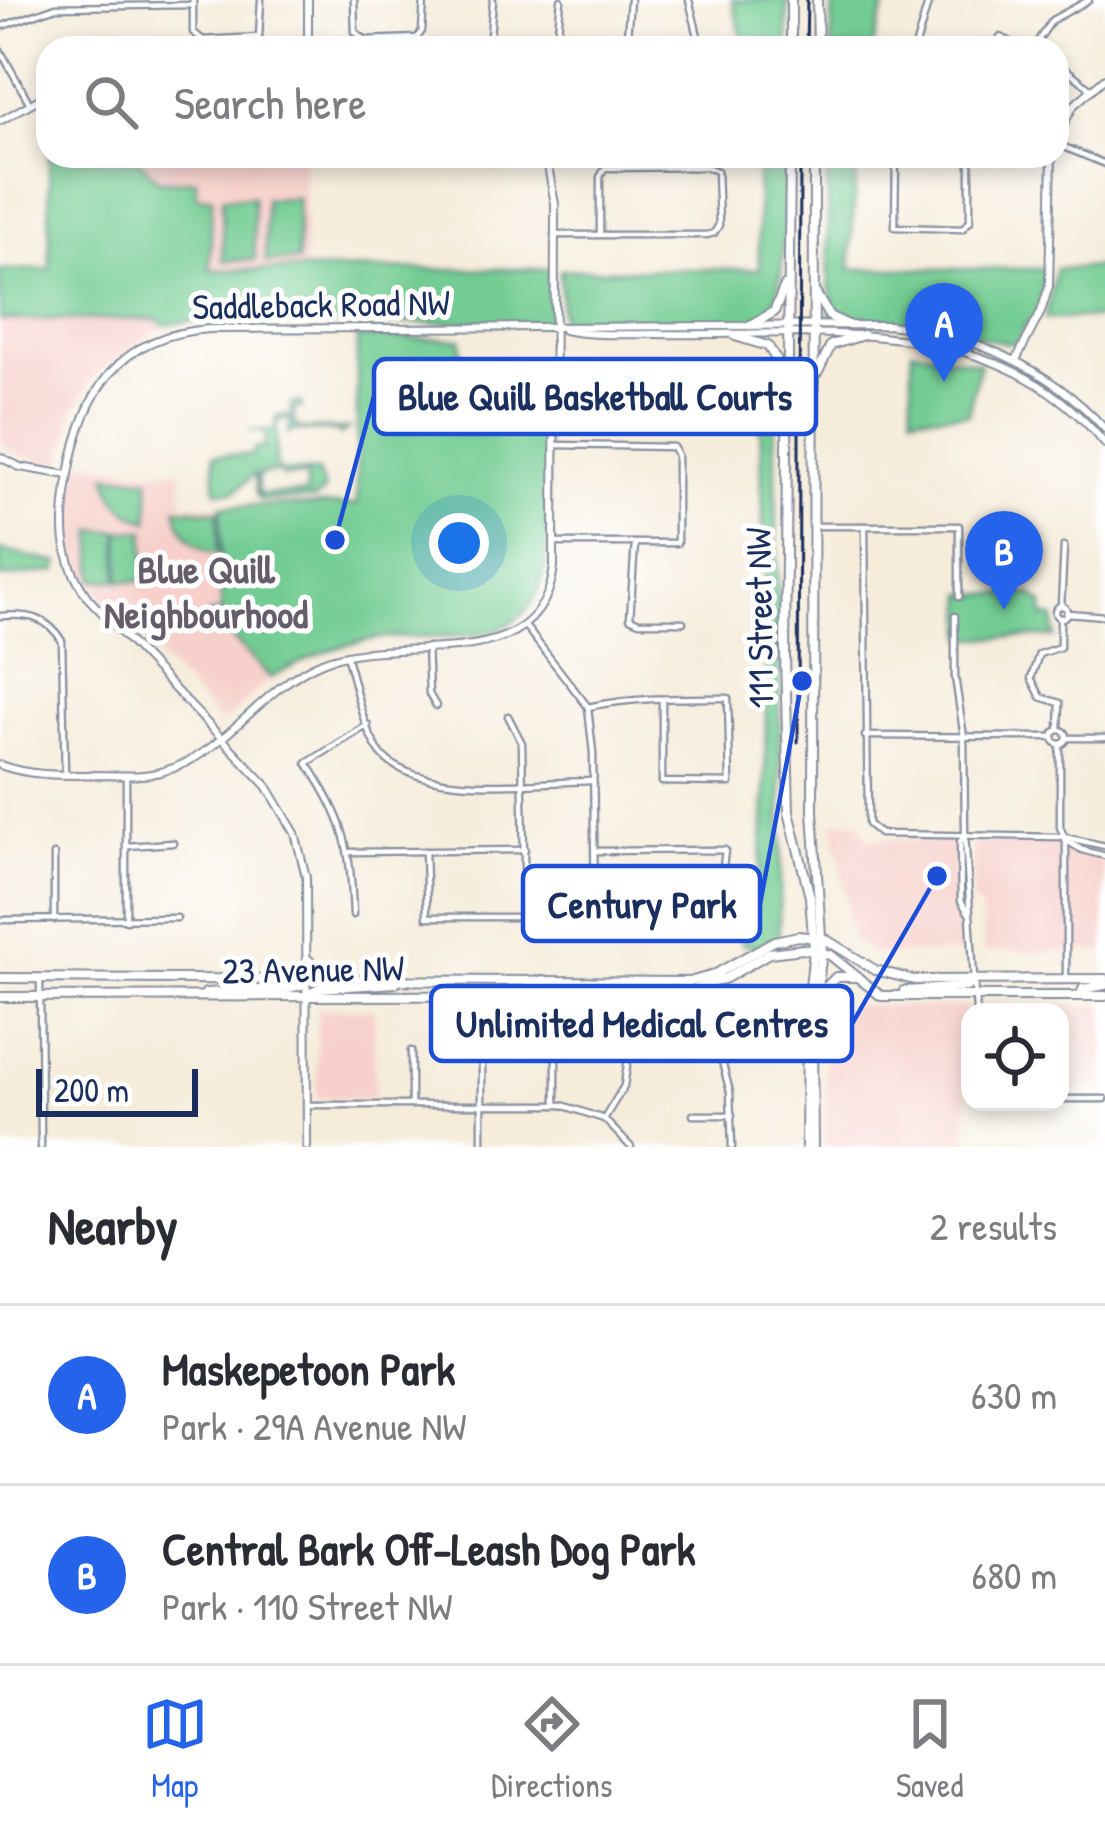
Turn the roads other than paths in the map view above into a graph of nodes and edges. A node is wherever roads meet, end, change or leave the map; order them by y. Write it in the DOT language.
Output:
graph roads {
  1 [pos="261,0"];
  2 [pos="308,0"];
  3 [pos="354,0"];
  4 [pos="424,0"];
  5 [pos="493,0"];
  6 [pos="561,0"];
  7 [pos="630,0"];
  8 [pos="689,0"];
  9 [pos="791,0"];
  10 [pos="818,0"];
  11 [pos="929,0"];
  12 [pos="1064,0"];
  13 [pos="1088,0"];
  14 [pos="124,3"];
  15 [pos="193,3"];
  16 [pos="55,4"];
  17 [pos="1067,9"];
  18 [pos="0,28"];
  19 [pos="195,36"];
  20 [pos="259,36"];
  21 [pos="308,36"];
  22 [pos="357,36"];
  23 [pos="419,36"];
  24 [pos="490,36"];
  25 [pos="529,36"];
  26 [pos="627,36"];
  27 [pos="698,36"];
  28 [pos="791,36"];
  29 [pos="818,36"];
  30 [pos="918,36"];
  31 [pos="1038,36"];
  32 [pos="0,50"];
  33 [pos="1069,71"];
  34 [pos="1105,78"];
  35 [pos="1090,88"];
  36 [pos="36,101"];
  37 [pos="30,104"];
  38 [pos="1069,115"];
  39 [pos="0,121"];
  40 [pos="1069,146"];
  41 [pos="1105,164"];
  42 [pos="549,168"];
  43 [pos="626,168"];
  44 [pos="682,168"];
  45 [pos="790,168"];
  46 [pos="814,168"];
  47 [pos="896,168"];
  48 [pos="969,168"];
  49 [pos="1052,168"];
  50 [pos="555,235"];
  51 [pos="600,235"];
  52 [pos="788,279"];
  53 [pos="814,291"];
  54 [pos="787,324"];
  55 [pos="815,324"];
  56 [pos="751,325"];
  57 [pos="848,325"];
  58 [pos="555,328"];
  59 [pos="863,335"];
  60 [pos="736,336"];
  61 [pos="787,336"];
  62 [pos="814,336"];
  63 [pos="1013,364"];
  64 [pos="786,380"];
  65 [pos="814,385"];
  66 [pos="1105,429"];
  67 [pos="1105,444"];
  68 [pos="555,446"];
  69 [pos="0,457"];
  70 [pos="68,475"];
  71 [pos="814,526"];
  72 [pos="865,526"];
  73 [pos="555,543"];
  74 [pos="635,543"];
  75 [pos="1064,546"];
  76 [pos="959,597"];
  77 [pos="1061,606"];
  78 [pos="1046,612"];
  79 [pos="1067,613"];
  80 [pos="1058,615"];
  81 [pos="0,616"];
  82 [pos="955,616"];
  83 [pos="1105,616"];
  84 [pos="683,622"];
  85 [pos="525,626"];
  86 [pos="427,647"];
  87 [pos="346,655"];
  88 [pos="662,699"];
  89 [pos="436,706"];
  90 [pos="588,707"];
  91 [pos="508,716"];
  92 [pos="368,725"];
  93 [pos="1059,730"];
  94 [pos="865,736"];
  95 [pos="220,737"];
  96 [pos="964,737"];
  97 [pos="1053,737"];
  98 [pos="1066,738"];
  99 [pos="1105,738"];
  100 [pos="1060,744"];
  101 [pos="0,765"];
  102 [pos="65,775"];
  103 [pos="126,775"];
  104 [pos="591,781"];
  105 [pos="525,782"];
  106 [pos="964,834"];
  107 [pos="1064,838"];
  108 [pos="173,843"];
  109 [pos="127,846"];
  110 [pos="1105,846"];
  111 [pos="526,850"];
  112 [pos="425,851"];
  113 [pos="594,851"];
  114 [pos="351,852"];
  115 [pos="54,855"];
  116 [pos="1105,856"];
  117 [pos="353,915"];
  118 [pos="177,918"];
  119 [pos="0,920"];
  120 [pos="54,920"];
  121 [pos="127,920"];
  122 [pos="817,938"];
  123 [pos="818,951"];
  124 [pos="307,959"];
  125 [pos="858,977"];
  126 [pos="0,978"];
  127 [pos="40,979"];
  128 [pos="307,979"];
  129 [pos="352,979"];
  130 [pos="976,979"];
  131 [pos="1066,979"];
  132 [pos="415,980"];
  133 [pos="1103,990"];
  134 [pos="307,995"];
  135 [pos="886,996"];
  136 [pos="0,997"];
  137 [pos="40,997"];
  138 [pos="193,997"];
  139 [pos="818,997"];
  140 [pos="976,997"];
  141 [pos="976,1003"];
  142 [pos="411,1051"];
  143 [pos="482,1052"];
  144 [pos="556,1052"];
  145 [pos="1069,1099"];
  146 [pos="1105,1099"];
  147 [pos="307,1105"];
  148 [pos="411,1105"];
  149 [pos="482,1105"];
  150 [pos="556,1105"];
  151 [pos="693,1115"];
  152 [pos="732,1115"];
  153 [pos="604,1119"];
  154 [pos="41,1147"];
  155 [pos="307,1147"];
  156 [pos="482,1147"];
  157 [pos="631,1147"];
  158 [pos="732,1147"];
  159 [pos="809,1147"];
  1 -- 20 [label="street"];
  2 -- 21 [label="street"];
  3 -- 22 [label="street"];
  4 -- 23 [label="street"];
  5 -- 24 [label="street"];
  6 -- 25 [label="street"];
  7 -- 26 [label="street"];
  8 -- 27 [label="street"];
  9 -- 28 [label="main road"];
  10 -- 29 [label="main road"];
  11 -- 30 [label="street"];
  12 -- 17 [label="street"];
  13 -- 17 [label="street"];
  14 -- 15 [label="street"];
  14 -- 16 [label="street"];
  15 -- 19 [label="street"];
  16 -- 18 [label="street"];
  17 -- 31 [label="street"];
  32 -- 37 [label="street"];
  33 -- 35 [label="street"];
  34 -- 35 [label="street"];
  35 -- 38 [label="street"];
  36 -- 37 [label="street"];
  37 -- 39 [label="street"];
  40 -- 41 [label="street"];
  42 -- 50 [label="street"];
  43 -- 51 [label="street"];
  44 -- 51 [label="street"];
  45 -- 52 [label="main road, 111 Street NW"];
  46 -- 53 [label="main road, 111 Street NW"];
  47 -- 48 [label="street"];
  49 -- 63 [label="street"];
  50 -- 51 [label="street"];
  50 -- 58 [label="street"];
  52 -- 54 [label="main road, 111 Street NW"];
  52 -- 56 [label="main road"];
  53 -- 55 [label="main road, 111 Street NW"];
  53 -- 57 [label="main road"];
  54 -- 55 [label="street, Saddleback Road NW"];
  54 -- 56 [label="street, Saddleback Road NW"];
  54 -- 61 [label="main road, 111 Street NW"];
  55 -- 57 [label="street, Saddleback Road NW"];
  55 -- 62 [label="main road, 111 Street NW"];
  56 -- 58 [label="street, Saddleback Road NW"];
  57 -- 63 [label="street, Saddleback Road NW"];
  58 -- 60 [label="street, Saddleback Road NW"];
  58 -- 68 [label="street"];
  58 -- 70 [label="street, Saddleback Road NW"];
  59 -- 62 [label="street, Saddleback Road NW"];
  59 -- 63 [label="street, Saddleback Road NW"];
  59 -- 65 [label="main road"];
  60 -- 61 [label="street, Saddleback Road NW"];
  60 -- 64 [label="main road"];
  61 -- 62 [label="street, Saddleback Road NW"];
  61 -- 64 [label="main road, 111 Street NW"];
  62 -- 65 [label="main road, 111 Street NW"];
  63 -- 66 [label="street"];
  63 -- 67 [label="street"];
  64 -- 122 [label="main road, 111 Street NW"];
  65 -- 71 [label="main road, 111 Street NW"];
  68 -- 73 [label="street"];
  68 -- 74 [label="street"];
  69 -- 70 [label="street"];
  70 -- 95 [label="street, Saddleback Road NW"];
  71 -- 72 [label="street"];
  71 -- 122 [label="main road, 111 Street NW"];
  72 -- 76 [label="street"];
  72 -- 94 [label="street"];
  73 -- 74 [label="street"];
  73 -- 85 [label="street"];
  74 -- 84 [label="street"];
  75 -- 77 [label="street"];
  77 -- 79 [label="street"];
  77 -- 80 [label="street"];
  78 -- 80 [label="street"];
  79 -- 80 [label="street"];
  79 -- 83 [label="street"];
  80 -- 93 [label="street"];
  81 -- 102 [label="street"];
  82 -- 96 [label="street"];
  85 -- 86 [label="street"];
  85 -- 90 [label="street"];
  86 -- 87 [label="street"];
  86 -- 89 [label="street"];
  87 -- 92 [label="street"];
  87 -- 95 [label="street"];
  88 -- 88 [label="street"];
  88 -- 90 [label="street"];
  90 -- 104 [label="street"];
  91 -- 105 [label="street"];
  92 -- 105 [label="street"];
  92 -- 114 [label="street"];
  93 -- 97 [label="street"];
  93 -- 98 [label="street"];
  94 -- 96 [label="street"];
  94 -- 106 [label="street"];
  95 -- 103 [label="street"];
  95 -- 124 [label="street, Saddleback Road NW"];
  96 -- 97 [label="street"];
  96 -- 106 [label="street"];
  97 -- 100 [label="street"];
  98 -- 99 [label="street"];
  98 -- 100 [label="street"];
  100 -- 107 [label="street"];
  101 -- 102 [label="street"];
  102 -- 103 [label="street"];
  103 -- 109 [label="street"];
  104 -- 105 [label="street"];
  104 -- 113 [label="street"];
  105 -- 111 [label="street"];
  106 -- 107 [label="street"];
  106 -- 130 [label="street"];
  107 -- 110 [label="street"];
  107 -- 116 [label="street"];
  107 -- 131 [label="street"];
  108 -- 109 [label="street"];
  109 -- 121 [label="street"];
  111 -- 112 [label="street"];
  111 -- 112 [label="street"];
  112 -- 114 [label="street"];
  113 -- 113 [label="street"];
  114 -- 117 [label="street"];
  115 -- 120 [label="street"];
  118 -- 121 [label="street"];
  119 -- 120 [label="street"];
  120 -- 121 [label="street"];
  122 -- 123 [label="main road, 111 Street NW"];
  122 -- 130 [label="main road"];
  122 -- 132 [label="main road, 23 Avenue NW"];
  123 -- 125 [label="main road"];
  123 -- 134 [label="main road, 23 Avenue NW"];
  123 -- 139 [label="main road, 111 Street NW"];
  123 -- 159 [label="main road, 111 Street NW"];
  124 -- 128 [label="street, Saddleback Road NW"];
  124 -- 129 [label="main road"];
  125 -- 135 [label="main road"];
  125 -- 139 [label="main road"];
  126 -- 127 [label="main road, 23 Avenue NW"];
  127 -- 128 [label="main road, 23 Avenue NW"];
  127 -- 137 [label="street"];
  128 -- 129 [label="main road, 23 Avenue NW"];
  128 -- 134 [label="street, Saddleback Road NW"];
  128 -- 138 [label="main road"];
  129 -- 132 [label="main road, 23 Avenue NW"];
  130 -- 131 [label="main road"];
  130 -- 135 [label="main road"];
  130 -- 140 [label="street"];
  131 -- 133 [label="main road"];
  132 -- 134 [label="main road"];
  133 -- 140 [label="main road"];
  134 -- 138 [label="main road, 23 Avenue NW"];
  134 -- 147 [label="street, Saddleback Road NW"];
  135 -- 140 [label="main road"];
  136 -- 137 [label="main road, 23 Avenue NW"];
  137 -- 138 [label="main road, 23 Avenue NW"];
  137 -- 154 [label="street"];
  139 -- 159 [label="main road, 111 Street NW"];
  140 -- 141 [label="street"];
  142 -- 148 [label="street"];
  143 -- 149 [label="street"];
  144 -- 150 [label="street"];
  145 -- 146 [label="street"];
  147 -- 148 [label="street"];
  147 -- 155 [label="street, Saddleback Road NW"];
  148 -- 149 [label="street"];
  149 -- 150 [label="street"];
  149 -- 156 [label="street"];
  150 -- 153 [label="street"];
  151 -- 152 [label="street"];
  152 -- 153 [label="street"];
  152 -- 158 [label="street"];
  153 -- 157 [label="street"];
}
